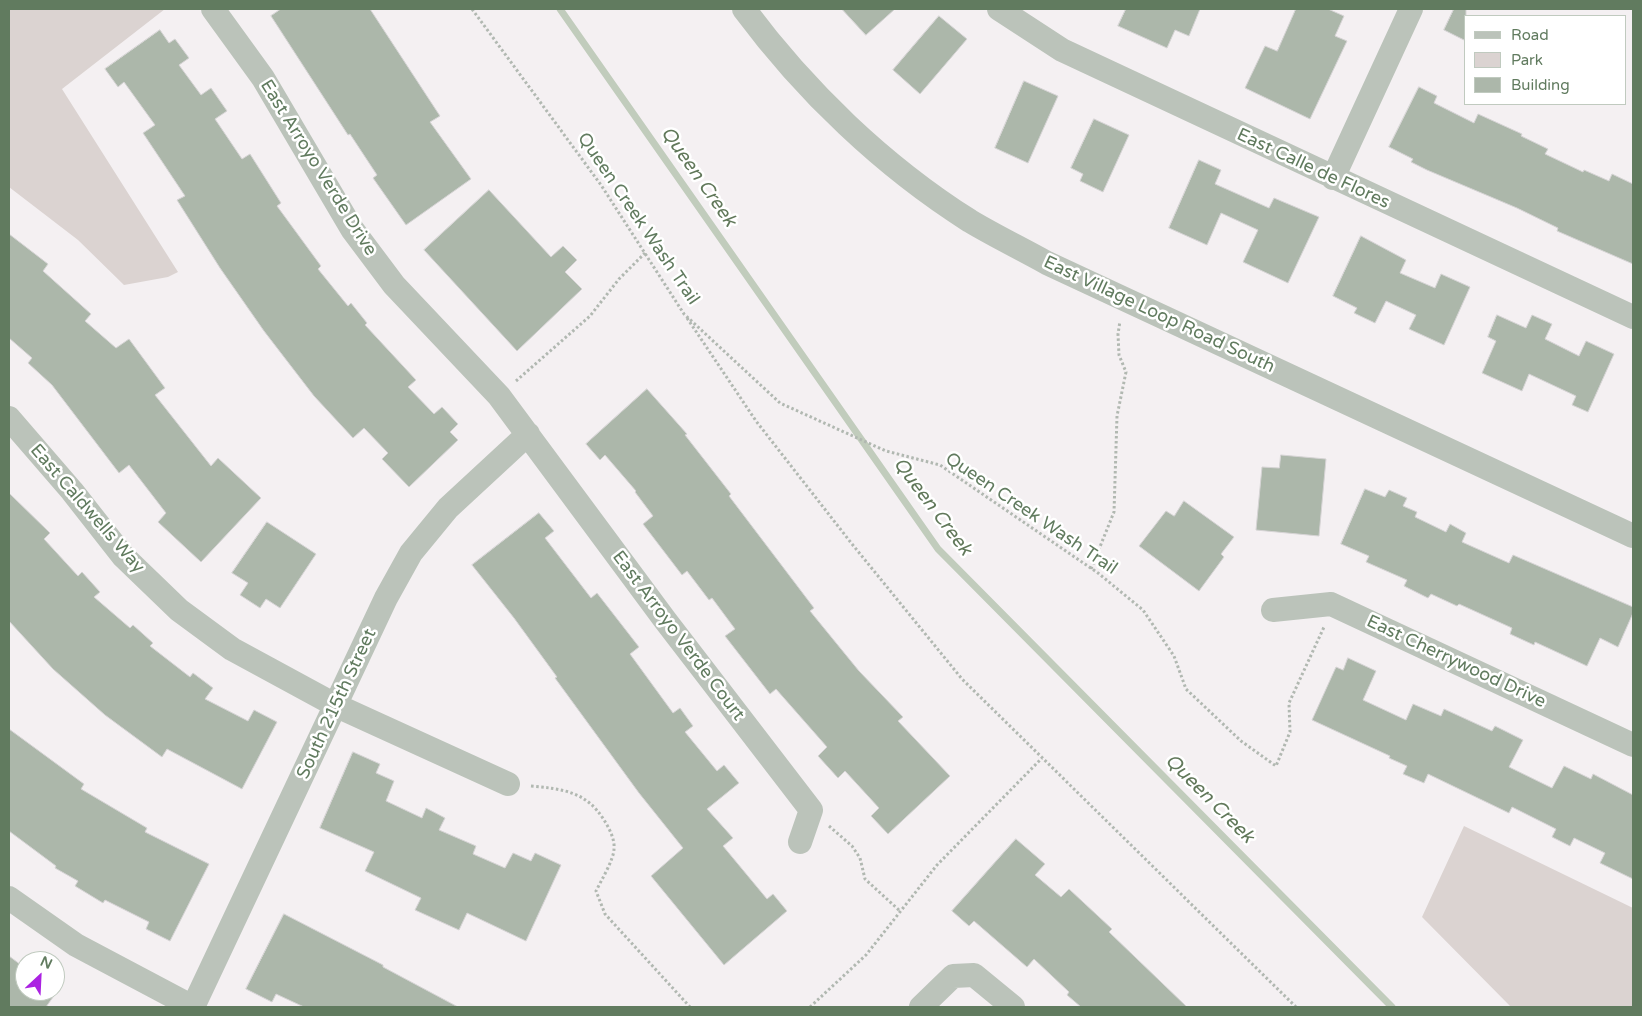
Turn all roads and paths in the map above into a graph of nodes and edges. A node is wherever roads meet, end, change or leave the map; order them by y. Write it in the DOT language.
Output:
graph roads {
  1 [pos="213,9"];
  2 [pos="472,9"];
  3 [pos="744,9"];
  4 [pos="999,9"];
  5 [pos="1412,9"];
  6 [pos="1333,178"];
  7 [pos="645,253"];
  8 [pos="1124,299"];
  9 [pos="684,314"];
  10 [pos="1633,317"];
  11 [pos="499,396"];
  12 [pos="9,418"];
  13 [pos="528,434"];
  14 [pos="1633,536"];
  15 [pos="1091,569"];
  16 [pos="1331,604"];
  17 [pos="1272,610"];
  18 [pos="337,706"];
  19 [pos="1633,744"];
  20 [pos="1042,758"];
  21 [pos="508,784"];
  22 [pos="811,810"];
  23 [pos="800,842"];
  24 [pos="9,898"];
  25 [pos="900,912"];
  26 [pos="193,1007"];
  27 [pos="690,1007"];
  28 [pos="810,1007"];
  29 [pos="921,1007"];
  30 [pos="1013,1007"];
  31 [pos="1296,1007"];
  1 -- 11 [label="street, East Arroyo Verde Drive"];
  2 -- 7 [label="path, Queen Creek Wash Trail"];
  3 -- 8 [label="street, East Village Loop Road South"];
  4 -- 6 [label="street, East Calle de Flores"];
  5 -- 6 [label="street"];
  6 -- 10 [label="street, East Calle de Flores"];
  7 -- 9 [label="path, Queen Creek Wash Trail"];
  7 -- 11 [label="path"];
  8 -- 14 [label="street, East Village Loop Road South"];
  8 -- 15 [label="path"];
  9 -- 15 [label="path, Queen Creek Wash Trail"];
  9 -- 20 [label="path"];
  11 -- 13 [label="street, East Arroyo Verde Drive"];
  12 -- 18 [label="street, East Caldwells Way"];
  13 -- 18 [label="street, South 215th Street"];
  13 -- 22 [label="street, East Arroyo Verde Court"];
  15 -- 16 [label="path, Queen Creek Wash Trail"];
  16 -- 17 [label="street"];
  16 -- 19 [label="street, East Cherrywood Drive"];
  18 -- 21 [label="street, East Caldwells Way"];
  18 -- 26 [label="street, South 215th Street"];
  20 -- 25 [label="path"];
  20 -- 31 [label="path"];
  21 -- 27 [label="path"];
  22 -- 23 [label="street"];
  22 -- 25 [label="path"];
  24 -- 26 [label="street"];
  25 -- 28 [label="path"];
  29 -- 30 [label="street"];
}
